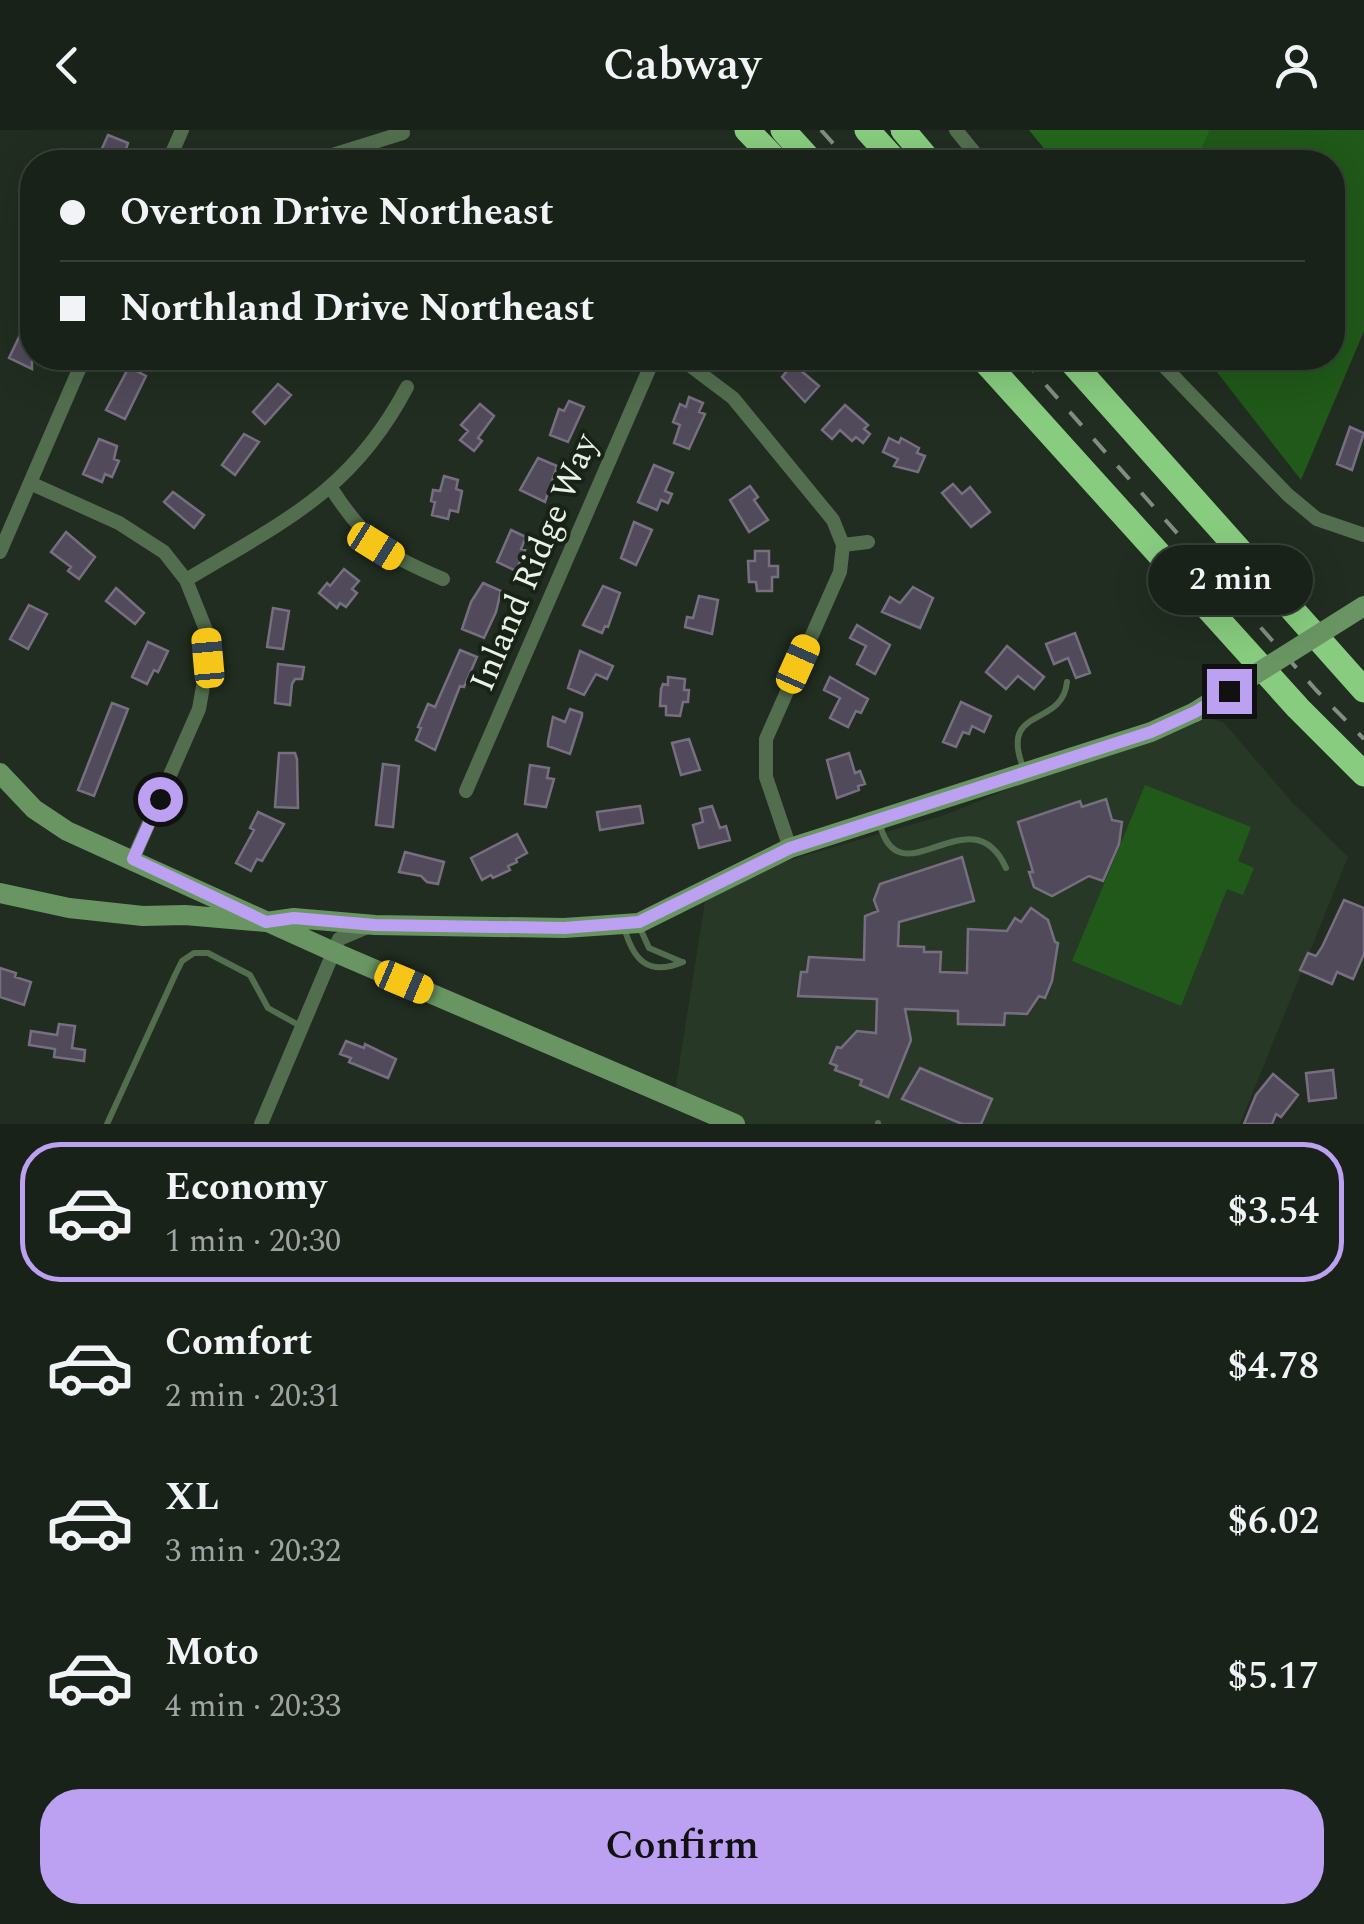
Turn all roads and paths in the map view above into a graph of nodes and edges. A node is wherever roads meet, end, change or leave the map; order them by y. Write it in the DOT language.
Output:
graph roads {
  1 [pos="747,130"];
  2 [pos="784,130"];
  3 [pos="868,130"];
  4 [pos="903,130"];
  5 [pos="956,130"];
  6 [pos="403,132"];
  7 [pos="347,150"];
  8 [pos="766,150"];
  9 [pos="802,150"];
  10 [pos="886,150"];
  11 [pos="920,150"];
  12 [pos="972,150"];
  13 [pos="79,370"];
  14 [pos="649,370"];
  15 [pos="696,370"];
  16 [pos="993,370"];
  17 [pos="1079,370"];
  18 [pos="1096,370"];
  19 [pos="1168,370"];
  20 [pos="407,387"];
  21 [pos="30,483"];
  22 [pos="331,488"];
  23 [pos="1364,535"];
  24 [pos="868,542"];
  25 [pos="843,546"];
  26 [pos="0,552"];
  27 [pos="1247,560"];
  28 [pos="443,579"];
  29 [pos="186,580"];
  30 [pos="1364,606"];
  31 [pos="1067,682"];
  32 [pos="1364,690"];
  33 [pos="0,773"];
  34 [pos="1025,773"];
  35 [pos="1364,774"];
  36 [pos="466,791"];
  37 [pos="880,821"];
  38 [pos="790,848"];
  39 [pos="133,859"];
  40 [pos="1006,868"];
  41 [pos="0,893"];
  42 [pos="266,922"];
  43 [pos="631,924"];
  44 [pos="375,925"];
  45 [pos="334,952"];
  46 [pos="302,1027"];
  47 [pos="107,1124"];
  48 [pos="262,1124"];
  49 [pos="735,1124"];
  1 -- 8 [label="highway"];
  2 -- 9 [label="highway"];
  3 -- 10 [label="highway"];
  4 -- 11 [label="highway"];
  5 -- 12 [label="street"];
  6 -- 7 [label="street"];
  13 -- 21 [label="street"];
  14 -- 36 [label="street, Inland Ridge Way"];
  15 -- 25 [label="street"];
  16 -- 35 [label="highway"];
  17 -- 27 [label="highway"];
  18 -- 27 [label="highway"];
  19 -- 23 [label="street"];
  20 -- 22 [label="street"];
  21 -- 26 [label="street"];
  21 -- 29 [label="street"];
  22 -- 28 [label="street"];
  22 -- 29 [label="street"];
  24 -- 25 [label="street"];
  25 -- 38 [label="street"];
  27 -- 32 [label="highway"];
  29 -- 39 [label="street"];
  30 -- 34 [label="street, bridge"];
  31 -- 34 [label="lane"];
  33 -- 39 [label="street"];
  34 -- 37 [label="street"];
  37 -- 38 [label="street"];
  37 -- 40 [label="lane"];
  38 -- 43 [label="street"];
  39 -- 42 [label="street"];
  41 -- 42 [label="street"];
  42 -- 44 [label="street"];
  42 -- 45 [label="street"];
  43 -- 43 [label="lane"];
  43 -- 44 [label="street"];
  44 -- 45 [label="street"];
  45 -- 46 [label="street"];
  45 -- 49 [label="street"];
  46 -- 47 [label="lane"];
  46 -- 48 [label="street"];
}
